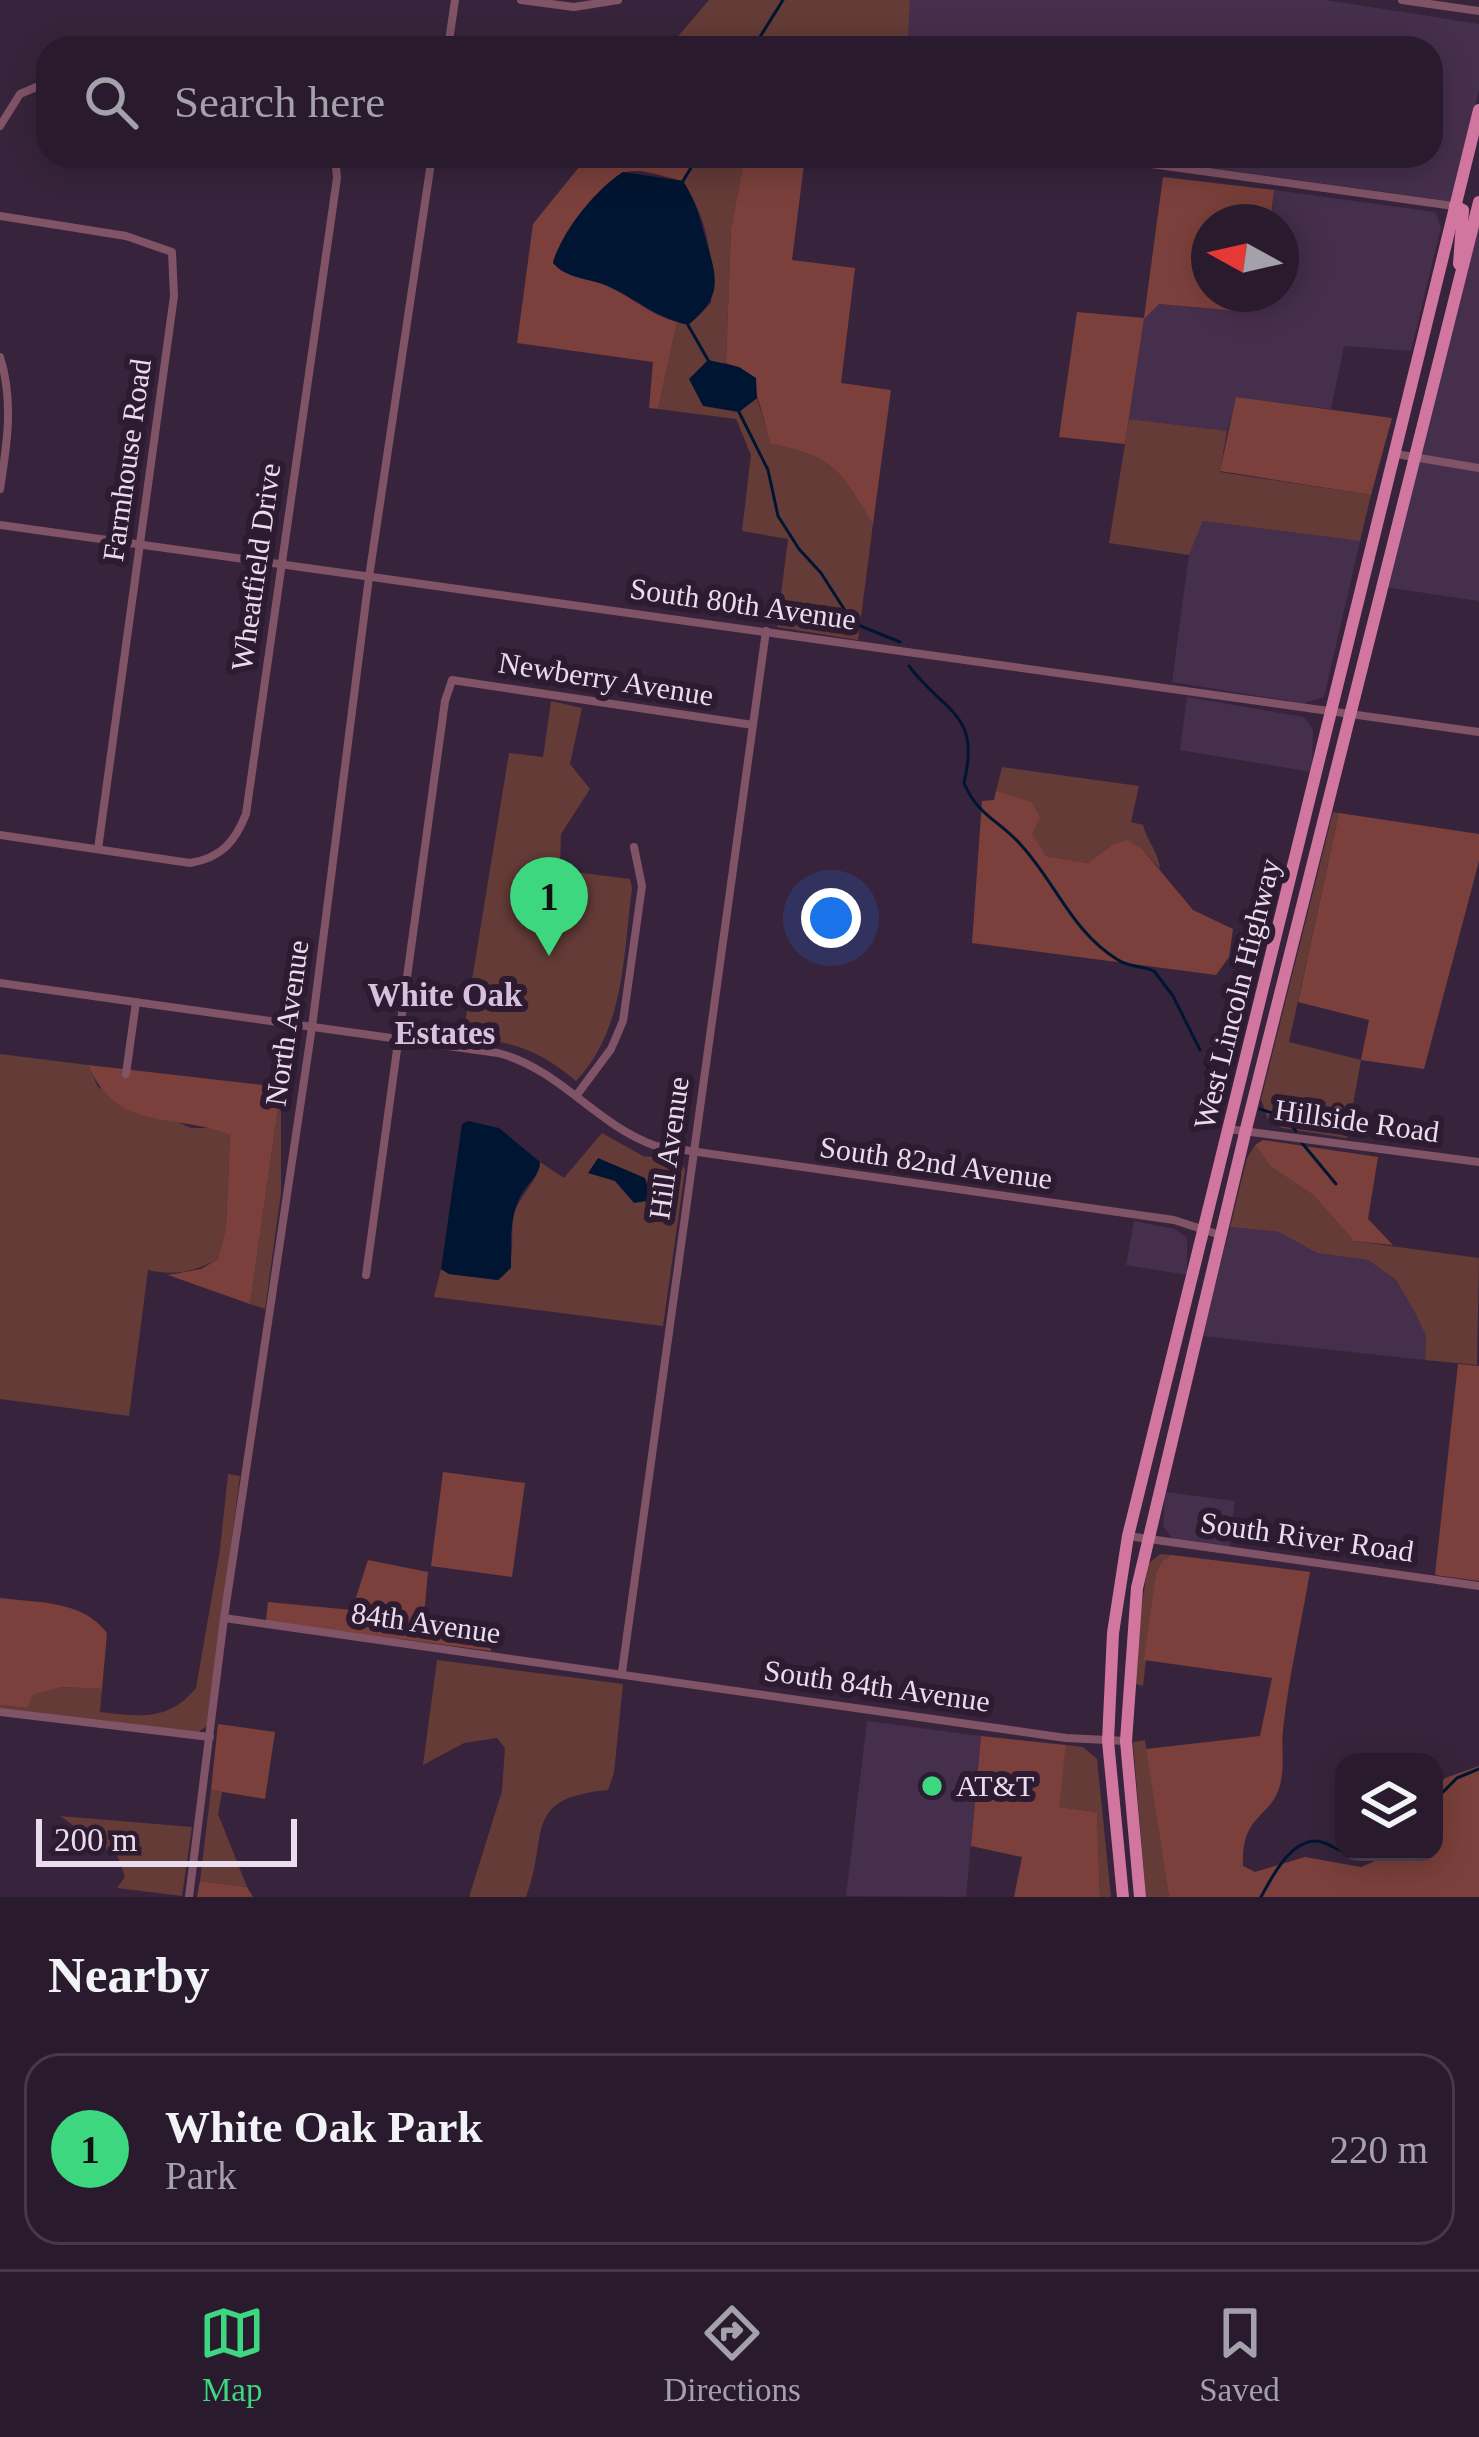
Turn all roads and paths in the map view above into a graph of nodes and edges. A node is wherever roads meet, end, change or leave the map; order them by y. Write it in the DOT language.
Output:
graph roads {
  1 [pos="455,0"];
  2 [pos="521,0"];
  3 [pos="618,0"];
  4 [pos="1402,0"];
  5 [pos="1479,11"];
  6 [pos="450,36"];
  7 [pos="36,87"];
  8 [pos="1479,110"];
  9 [pos="0,126"];
  10 [pos="336,168"];
  11 [pos="430,168"];
  12 [pos="1180,168"];
  13 [pos="1455,206"];
  14 [pos="1478,206"];
  15 [pos="0,216"];
  16 [pos="1458,290"];
  17 [pos="0,357"];
  18 [pos="1394,454"];
  19 [pos="1414,458"];
  20 [pos="1479,468"];
  21 [pos="0,489"];
  22 [pos="0,525"];
  23 [pos="139,544"];
  24 [pos="280,565"];
  25 [pos="369,577"];
  26 [pos="766,631"];
  27 [pos="1331,712"];
  28 [pos="1349,714"];
  29 [pos="753,724"];
  30 [pos="1479,732"];
  31 [pos="0,836"];
  32 [pos="634,847"];
  33 [pos="98,849"];
  34 [pos="0,982"];
  35 [pos="136,1002"];
  36 [pos="312,1027"];
  37 [pos="400,1039"];
  38 [pos="126,1074"];
  39 [pos="576,1096"];
  40 [pos="1228,1129"];
  41 [pos="1246,1129"];
  42 [pos="692,1153"];
  43 [pos="1479,1162"];
  44 [pos="1205,1233"];
  45 [pos="1221,1235"];
  46 [pos="366,1275"];
  47 [pos="1129,1536"];
  48 [pos="1148,1539"];
  49 [pos="1479,1586"];
  50 [pos="224,1618"];
  51 [pos="622,1672"];
  52 [pos="0,1712"];
  53 [pos="209,1737"];
  54 [pos="1108,1741"];
  55 [pos="1126,1741"];
  56 [pos="189,1897"];
  57 [pos="1123,1897"];
  58 [pos="1140,1897"];
  1 -- 6 [label="street"];
  2 -- 3 [label="street"];
  4 -- 5 [label="street"];
  7 -- 9 [label="street"];
  8 -- 13 [label="main road, West Lincoln Highway"];
  10 -- 24 [label="street, Wheatfield Drive"];
  11 -- 25 [label="street, North Avenue"];
  12 -- 13 [label="street"];
  13 -- 16 [label="main road"];
  13 -- 18 [label="main road, West Lincoln Highway"];
  14 -- 16 [label="main road, West Lincoln Highway"];
  15 -- 23 [label="street, Farmhouse Road"];
  16 -- 19 [label="main road, West Lincoln Highway"];
  17 -- 21 [label="street"];
  18 -- 19 [label="street"];
  18 -- 27 [label="main road, West Lincoln Highway"];
  19 -- 20 [label="street"];
  19 -- 28 [label="main road, West Lincoln Highway"];
  22 -- 23 [label="street, South 80th Avenue"];
  23 -- 24 [label="street, South 80th Avenue"];
  23 -- 33 [label="street, Farmhouse Road"];
  24 -- 25 [label="street, South 80th Avenue"];
  24 -- 33 [label="street, Wheatfield Drive"];
  25 -- 26 [label="street, South 80th Avenue"];
  25 -- 36 [label="street, North Avenue"];
  26 -- 27 [label="street, South 80th Avenue"];
  26 -- 29 [label="street, Hill Avenue"];
  27 -- 28 [label="street, South 80th Avenue"];
  27 -- 40 [label="main road, West Lincoln Highway"];
  28 -- 30 [label="street, South 80th Avenue"];
  28 -- 41 [label="main road, West Lincoln Highway"];
  29 -- 37 [label="street, Newberry Avenue"];
  29 -- 42 [label="street, Hill Avenue"];
  31 -- 33 [label="street, Wheatfield Drive"];
  32 -- 39 [label="street"];
  34 -- 35 [label="street, South 82nd Avenue"];
  35 -- 36 [label="street, South 82nd Avenue"];
  35 -- 38 [label="street"];
  36 -- 37 [label="street, South 82nd Avenue"];
  36 -- 50 [label="street, North Avenue"];
  37 -- 39 [label="street, South 82nd Avenue"];
  37 -- 46 [label="street"];
  39 -- 42 [label="street, South 82nd Avenue"];
  40 -- 41 [label="street, Hillside Road"];
  40 -- 44 [label="main road, West Lincoln Highway"];
  41 -- 43 [label="street, Hillside Road"];
  41 -- 45 [label="main road, West Lincoln Highway"];
  42 -- 44 [label="street, South 82nd Avenue"];
  42 -- 51 [label="street, Hill Avenue"];
  44 -- 45 [label="street, South 82nd Avenue"];
  44 -- 47 [label="main road, West Lincoln Highway"];
  45 -- 48 [label="main road, West Lincoln Highway"];
  47 -- 48 [label="street, South River Road"];
  47 -- 54 [label="main road, West Lincoln Highway"];
  48 -- 49 [label="street, South River Road"];
  48 -- 55 [label="main road, West Lincoln Highway"];
  50 -- 51 [label="street, 84th Avenue"];
  50 -- 53 [label="street, North Avenue"];
  51 -- 54 [label="street, South 84th Avenue"];
  52 -- 53 [label="street"];
  53 -- 56 [label="street, North Avenue"];
  54 -- 55 [label="street, South 84th Avenue"];
  54 -- 57 [label="main road, West Lincoln Highway"];
  55 -- 58 [label="main road, West Lincoln Highway"];
}
